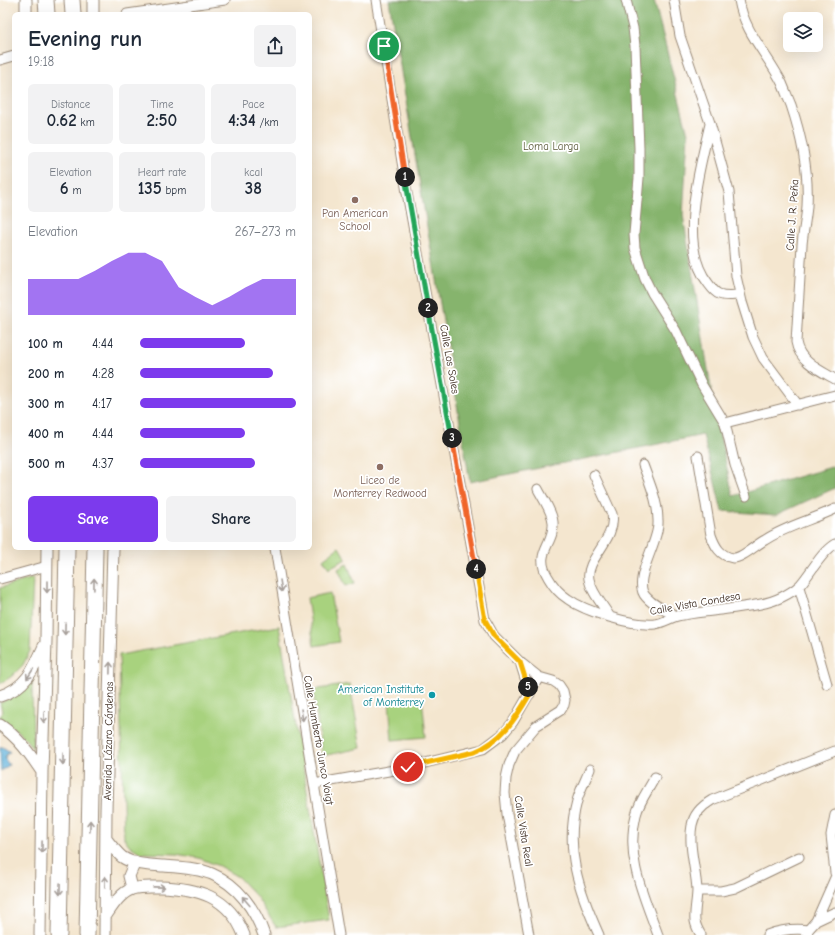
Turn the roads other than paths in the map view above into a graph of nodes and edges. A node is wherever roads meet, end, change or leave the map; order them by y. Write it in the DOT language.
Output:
graph roads {
  1 [pos="26,0"];
  2 [pos="46,0"];
  3 [pos="72,0"];
  4 [pos="93,0"];
  5 [pos="225,0"];
  6 [pos="376,0"];
  7 [pos="626,0"];
  8 [pos="674,0"];
  9 [pos="739,0"];
  10 [pos="180,10"];
  11 [pos="26,12"];
  12 [pos="47,12"];
  13 [pos="73,12"];
  14 [pos="93,12"];
  15 [pos="154,12"];
  16 [pos="12,57"];
  17 [pos="0,60"];
  18 [pos="710,123"];
  19 [pos="740,295"];
  20 [pos="835,379"];
  21 [pos="835,395"];
  22 [pos="798,405"];
  23 [pos="725,423"];
  24 [pos="698,456"];
  25 [pos="643,465"];
  26 [pos="594,475"];
  27 [pos="538,489"];
  28 [pos="746,496"];
  29 [pos="835,509"];
  30 [pos="835,544"];
  31 [pos="47,550"];
  32 [pos="67,550"];
  33 [pos="95,550"];
  34 [pos="113,550"];
  35 [pos="275,550"];
  36 [pos="47,566"];
  37 [pos="0,579"];
  38 [pos="799,586"];
  39 [pos="610,616"];
  40 [pos="677,616"];
  41 [pos="46,640"];
  42 [pos="520,662"];
  43 [pos="539,677"];
  44 [pos="827,684"];
  45 [pos="530,694"];
  46 [pos="0,696"];
  47 [pos="0,725"];
  48 [pos="307,742"];
  49 [pos="835,751"];
  50 [pos="590,769"];
  51 [pos="42,772"];
  52 [pos="656,777"];
  53 [pos="324,782"];
  54 [pos="314,784"];
  55 [pos="835,815"];
  56 [pos="106,839"];
  57 [pos="798,857"];
  58 [pos="135,862"];
  59 [pos="835,873"];
  60 [pos="835,878"];
  61 [pos="132,888"];
  62 [pos="697,891"];
  63 [pos="835,912"];
  64 [pos="105,918"];
  65 [pos="816,921"];
  66 [pos="808,933"];
  67 [pos="530,934"];
  68 [pos="40,935"];
  69 [pos="59,935"];
  70 [pos="88,935"];
  71 [pos="105,935"];
  72 [pos="244,935"];
  73 [pos="264,935"];
  74 [pos="339,935"];
  75 [pos="599,935"];
  76 [pos="658,935"];
  77 [pos="701,935"];
  78 [pos="767,935"];
  1 -- 11 [label="street"];
  2 -- 12 [label="highway"];
  3 -- 13 [label="highway"];
  4 -- 14 [label="street"];
  5 -- 10 [label="street"];
  6 -- 42 [label="street, Calle Los Soles"];
  7 -- 23 [label="street"];
  8 -- 18 [label="street"];
  9 -- 20 [label="street, Calle J. R. Peña"];
  10 -- 15 [label="street"];
  16 -- 17 [label="street"];
  18 -- 19 [label="street"];
  18 -- 19 [label="street"];
  19 -- 22 [label="street"];
  21 -- 22 [label="street"];
  22 -- 23 [label="street"];
  23 -- 28 [label="street"];
  24 -- 29 [label="street"];
  25 -- 40 [label="street"];
  26 -- 39 [label="street"];
  27 -- 39 [label="street, Calle Vista Condesa"];
  30 -- 38 [label="street, Calle Vista Condesa"];
  31 -- 36 [label="street"];
  32 -- 69 [label="highway, one-way"];
  70 -- 33 [label="highway, Avenida Lázaro Cárdenas, one-way"];
  56 -- 34 [label="street, Avenida Lázaro Cárdenas, one-way"];
  35 -- 48 [label="street, Calle Humberto Junco Voigt, one-way"];
  36 -- 37 [label="street"];
  36 -- 41 [label="street, one-way"];
  38 -- 40 [label="street, Calle Vista Condesa"];
  38 -- 44 [label="street"];
  39 -- 40 [label="street, Calle Vista Condesa"];
  41 -- 46 [label="street, one-way"];
  41 -- 51 [label="street, one-way"];
  42 -- 43 [label="street, Calle Los Soles"];
  42 -- 45 [label="street"];
  43 -- 45 [label="street"];
  43 -- 67 [label="street, Calle Vista Real"];
  45 -- 53 [label="street"];
  47 -- 51 [label="street"];
  48 -- 53 [label="street"];
  48 -- 54 [label="street, Calle Humberto Junco Voigt"];
  49 -- 62 [label="street"];
  50 -- 75 [label="street"];
  51 -- 68 [label="street, one-way"];
  52 -- 76 [label="street"];
  53 -- 54 [label="street"];
  54 -- 74 [label="street, Calle Humberto Junco Voigt"];
  55 -- 59 [label="street"];
  56 -- 58 [label="street"];
  64 -- 56 [label="street, Avenida Lázaro Cárdenas, one-way"];
  57 -- 62 [label="street"];
  58 -- 61 [label="street"];
  73 -- 58 [label="street, one-way"];
  60 -- 65 [label="street"];
  61 -- 64 [label="street"];
  61 -- 72 [label="street, one-way"];
  62 -- 77 [label="street"];
  63 -- 65 [label="street"];
  64 -- 71 [label="street, Avenida Lázaro Cárdenas"];
  65 -- 66 [label="street"];
  66 -- 78 [label="street"];
}
